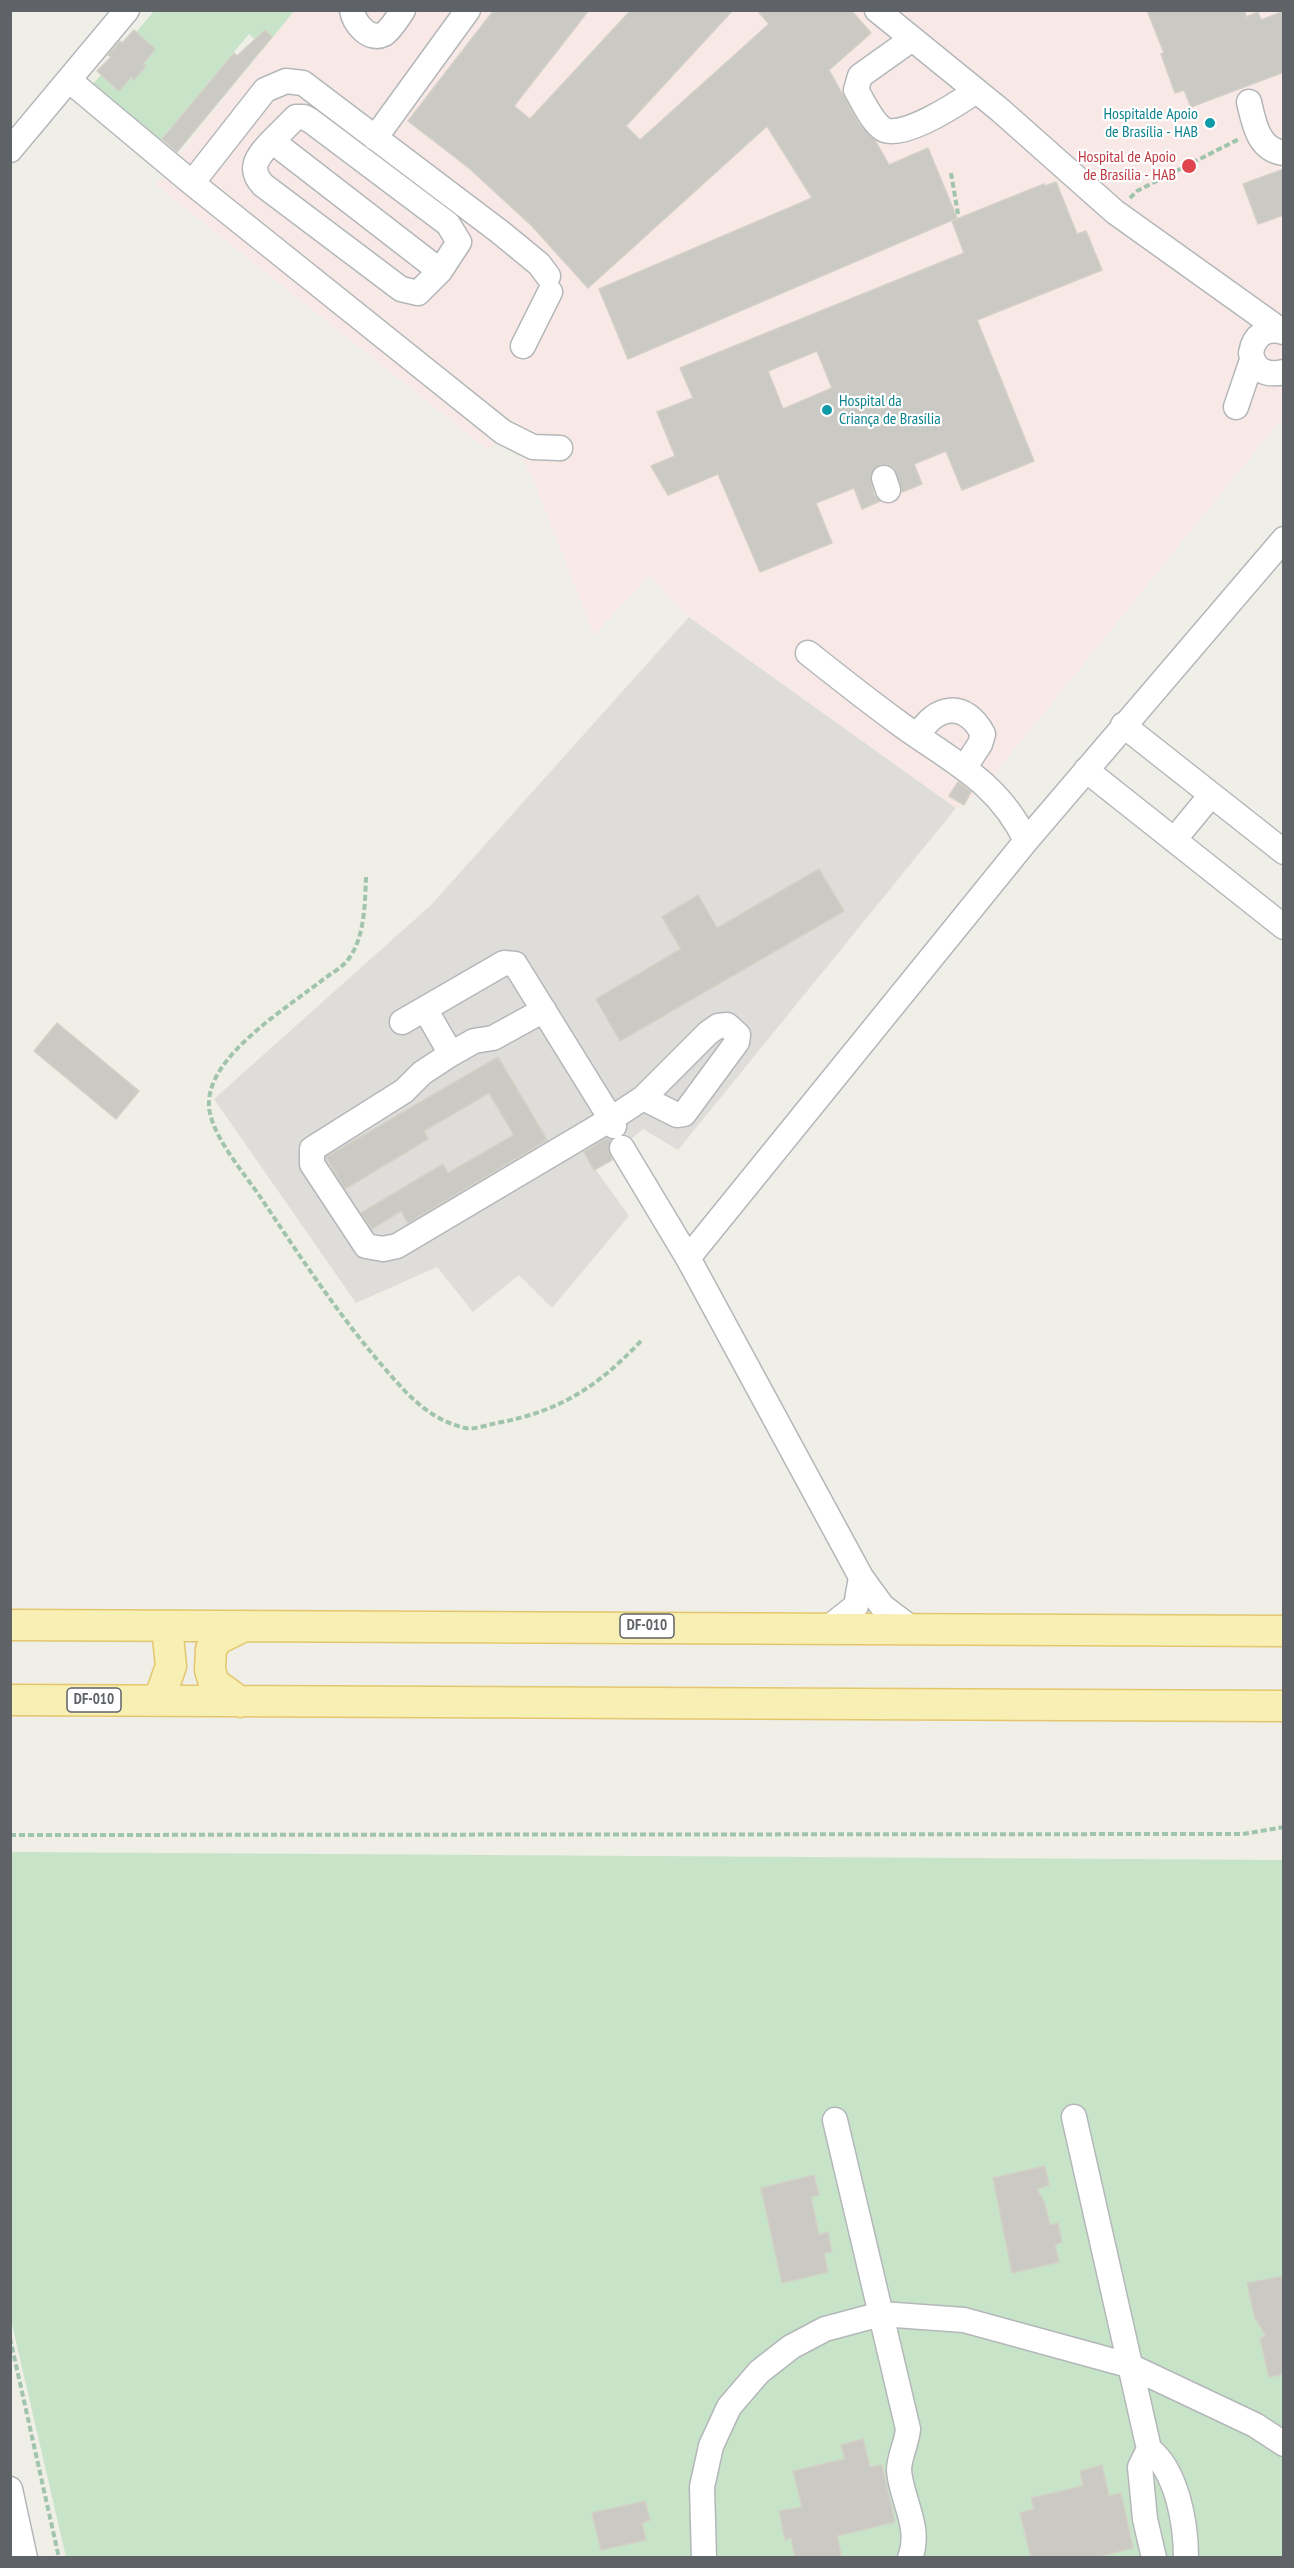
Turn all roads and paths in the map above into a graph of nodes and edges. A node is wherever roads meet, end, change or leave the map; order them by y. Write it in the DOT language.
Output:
graph roads {
  1 [pos="127,10"];
  2 [pos="352,10"];
  3 [pos="403,10"];
  4 [pos="468,10"];
  5 [pos="877,10"];
  6 [pos="912,39"];
  7 [pos="70,81"];
  8 [pos="976,91"];
  9 [pos="1249,102"];
  10 [pos="1256,130"];
  11 [pos="372,136"];
  12 [pos="272,141"];
  13 [pos="10,150"];
  14 [pos="352,153"];
  15 [pos="1284,153"];
  16 [pos="951,173"];
  17 [pos="192,183"];
  18 [pos="1115,212"];
  19 [pos="957,214"];
  20 [pos="440,271"];
  21 [pos="1241,300"];
  22 [pos="1283,332"];
  23 [pos="523,346"];
  24 [pos="1252,353"];
  25 [pos="1278,373"];
  26 [pos="560,448"];
  27 [pos="1283,539"];
  28 [pos="808,653"];
  29 [pos="1123,725"];
  30 [pos="918,736"];
  31 [pos="965,767"];
  32 [pos="1086,770"];
  33 [pos="1211,795"];
  34 [pos="1174,840"];
  35 [pos="1026,841"];
  36 [pos="1284,852"];
  37 [pos="1284,927"];
  38 [pos="425,1009"];
  39 [pos="543,1010"];
  40 [pos="402,1022"];
  41 [pos="451,1054"];
  42 [pos="643,1098"];
  43 [pos="616,1131"];
  44 [pos="688,1258"];
  45 [pos="861,1577"];
  46 [pos="10,1625"];
  47 [pos="244,1626"];
  48 [pos="167,1627"];
  49 [pos="828,1628"];
  50 [pos="910,1628"];
  51 [pos="1284,1631"];
  52 [pos="10,1700"];
  53 [pos="159,1700"];
  54 [pos="240,1702"];
  55 [pos="1284,1706"];
  56 [pos="1284,1827"];
  57 [pos="10,1836"];
  58 [pos="1074,2117"];
  59 [pos="835,2120"];
  60 [pos="881,2314"];
  61 [pos="10,2338"];
  62 [pos="1128,2365"];
  63 [pos="1284,2444"];
  64 [pos="1149,2449"];
  65 [pos="10,2490"];
  66 [pos="26,2558"];
  67 [pos="59,2558"];
  68 [pos="704,2558"];
  69 [pos="910,2558"];
  70 [pos="1154,2558"];
  71 [pos="1186,2558"];
  1 -- 7 [label="street"];
  2 -- 3 [label="street"];
  4 -- 11 [label="street"];
  5 -- 6 [label="street"];
  6 -- 8 [label="street"];
  6 -- 8 [label="street"];
  7 -- 13 [label="street"];
  7 -- 17 [label="street"];
  8 -- 18 [label="street"];
  9 -- 10 [label="street"];
  10 -- 15 [label="street"];
  10 -- 18 [label="path"];
  11 -- 14 [label="street"];
  11 -- 17 [label="street"];
  11 -- 23 [label="street"];
  12 -- 14 [label="street"];
  12 -- 20 [label="street"];
  12 -- 20 [label="street"];
  14 -- 20 [label="street"];
  16 -- 19 [label="path"];
  17 -- 26 [label="street"];
  18 -- 21 [label="street"];
  21 -- 22 [label="street"];
  21 -- 24 [label="street"];
  22 -- 24 [label="street"];
  24 -- 25 [label="street"];
  24 -- 25 [label="street"];
  27 -- 29 [label="street"];
  28 -- 30 [label="street"];
  29 -- 32 [label="street"];
  29 -- 33 [label="street"];
  30 -- 31 [label="street"];
  30 -- 31 [label="street"];
  31 -- 35 [label="street"];
  32 -- 34 [label="street"];
  32 -- 35 [label="street"];
  33 -- 34 [label="street"];
  33 -- 36 [label="street"];
  34 -- 37 [label="street"];
  35 -- 44 [label="street"];
  38 -- 39 [label="street"];
  38 -- 40 [label="street"];
  38 -- 41 [label="street"];
  39 -- 41 [label="street"];
  39 -- 43 [label="street"];
  41 -- 43 [label="street"];
  42 -- 43 [label="street"];
  43 -- 44 [label="street"];
  44 -- 45 [label="street"];
  45 -- 49 [label="street"];
  45 -- 50 [label="street"];
  46 -- 48 [label="main road, DF-010"];
  47 -- 48 [label="main road, DF-010"];
  47 -- 49 [label="main road, DF-010"];
  47 -- 54 [label="main road"];
  48 -- 53 [label="main road"];
  49 -- 50 [label="main road, DF-010"];
  50 -- 51 [label="main road, DF-010"];
  52 -- 53 [label="main road, DF-010"];
  53 -- 54 [label="main road, DF-010"];
  54 -- 55 [label="main road, DF-010"];
  56 -- 57 [label="path"];
  58 -- 62 [label="street"];
  59 -- 60 [label="street"];
  60 -- 62 [label="street"];
  60 -- 68 [label="street"];
  60 -- 69 [label="street"];
  61 -- 67 [label="path"];
  62 -- 63 [label="street"];
  62 -- 64 [label="street"];
  64 -- 70 [label="street"];
  64 -- 71 [label="street"];
  65 -- 66 [label="street"];
}
